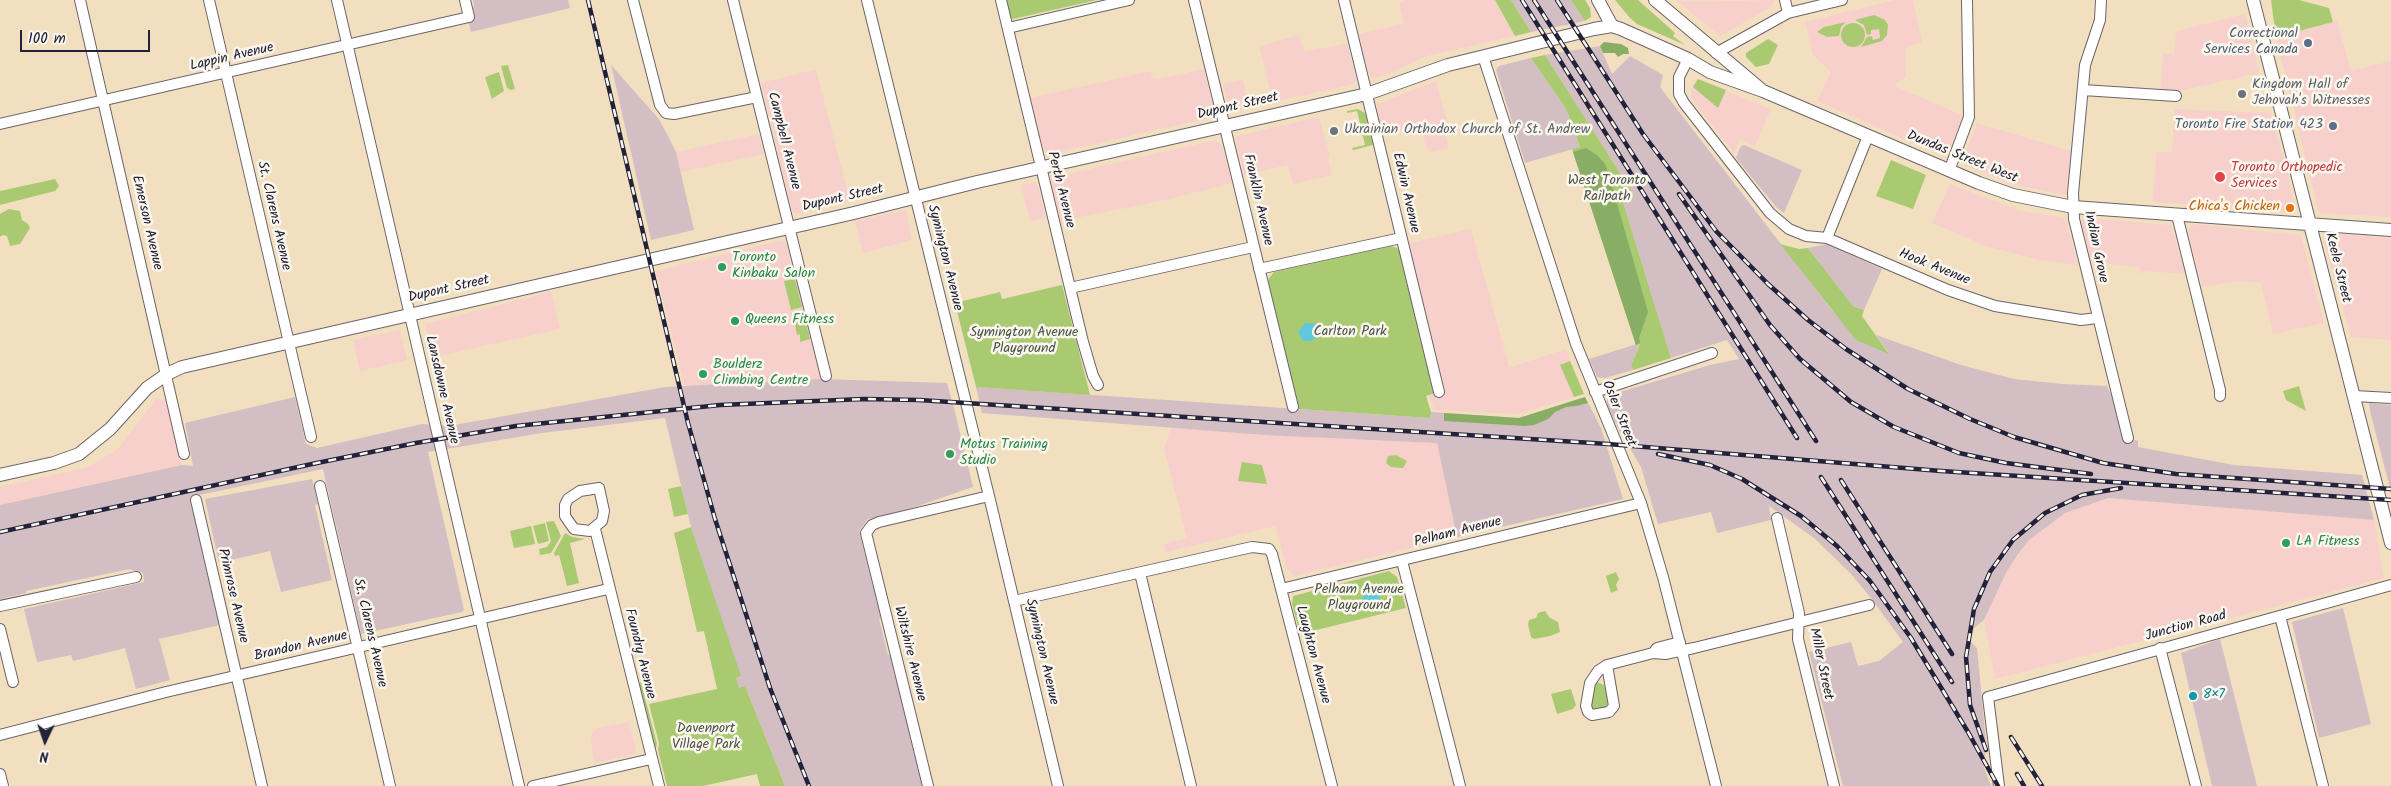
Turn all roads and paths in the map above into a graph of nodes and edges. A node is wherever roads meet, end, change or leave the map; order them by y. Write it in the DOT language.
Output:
graph roads {
  1 [pos="80,0"];
  2 [pos="209,0"];
  3 [pos="337,0"];
  4 [pos="465,0"];
  5 [pos="632,0"];
  6 [pos="733,0"];
  7 [pos="867,0"];
  8 [pos="1001,0"];
  9 [pos="1129,0"];
  10 [pos="1194,0"];
  11 [pos="1344,0"];
  12 [pos="1598,0"];
  13 [pos="1655,0"];
  14 [pos="1785,0"];
  15 [pos="1842,0"];
  16 [pos="1967,0"];
  17 [pos="2101,0"];
  18 [pos="2253,0"];
  19 [pos="1788,14"];
  20 [pos="1612,26"];
  21 [pos="1008,28"];
  22 [pos="347,46"];
  23 [pos="1716,53"];
  24 [pos="1483,56"];
  25 [pos="1688,59"];
  26 [pos="226,73"];
  27 [pos="2083,90"];
  28 [pos="1763,91"];
  29 [pos="1367,94"];
  30 [pos="757,96"];
  31 [pos="2176,96"];
  32 [pos="104,102"];
  33 [pos="0,124"];
  34 [pos="1225,125"];
  35 [pos="1868,136"];
  36 [pos="1040,168"];
  37 [pos="1949,171"];
  38 [pos="915,197"];
  39 [pos="2073,207"];
  40 [pos="2177,215"];
  41 [pos="2310,224"];
  42 [pos="790,227"];
  43 [pos="2391,230"];
  44 [pos="1401,238"];
  45 [pos="1827,238"];
  46 [pos="1253,247"];
  47 [pos="1259,269"];
  48 [pos="1070,288"];
  49 [pos="410,315"];
  50 [pos="2097,318"];
  51 [pos="289,343"];
  52 [pos="1712,353"];
  53 [pos="166,374"];
  54 [pos="826,376"];
  55 [pos="1098,385"];
  56 [pos="1439,392"];
  57 [pos="1595,392"];
  58 [pos="2220,396"];
  59 [pos="2354,396"];
  60 [pos="2391,398"];
  61 [pos="1293,407"];
  62 [pos="311,437"];
  63 [pos="2128,438"];
  64 [pos="184,454"];
  65 [pos="0,475"];
  66 [pos="320,486"];
  67 [pos="989,496"];
  68 [pos="196,500"];
  69 [pos="1641,503"];
  70 [pos="1777,518"];
  71 [pos="594,529"];
  72 [pos="2391,543"];
  73 [pos="1402,561"];
  74 [pos="1140,573"];
  75 [pos="136,577"];
  76 [pos="2391,586"];
  77 [pos="608,589"];
  78 [pos="1281,589"];
  79 [pos="1014,601"];
  80 [pos="1869,605"];
  81 [pos="0,606"];
  82 [pos="2280,616"];
  83 [pos="480,619"];
  84 [pos="1798,622"];
  85 [pos="0,630"];
  86 [pos="1681,646"];
  87 [pos="358,648"];
  88 [pos="2160,648"];
  89 [pos="1607,666"];
  90 [pos="237,676"];
  91 [pos="13,682"];
  92 [pos="0,735"];
  93 [pos="651,759"];
  94 [pos="0,774"];
  95 [pos="3,786"];
  96 [pos="262,786"];
  97 [pos="390,786"];
  98 [pos="519,786"];
  99 [pos="533,786"];
  100 [pos="659,786"];
  101 [pos="928,786"];
  102 [pos="1058,786"];
  103 [pos="1191,786"];
  104 [pos="1332,786"];
  105 [pos="1460,786"];
  106 [pos="1716,786"];
  107 [pos="1834,786"];
  108 [pos="1999,786"];
  109 [pos="2196,786"];
  110 [pos="2323,786"];
  1 -- 32 [label="street, Emerson Avenue"];
  2 -- 26 [label="street, St. Clarens Avenue"];
  3 -- 22 [label="street, Lansdowne Avenue"];
  4 -- 22 [label="street, Lappin Avenue"];
  5 -- 30 [label="street"];
  6 -- 30 [label="street, Campbell Avenue"];
  7 -- 38 [label="street, Symington Avenue"];
  8 -- 21 [label="street, Perth Avenue"];
  9 -- 21 [label="street"];
  10 -- 34 [label="street, Franklin Avenue"];
  11 -- 29 [label="street, Edwin Avenue"];
  12 -- 20 [label="main road"];
  13 -- 23 [label="main road, Dundas Street West"];
  14 -- 19 [label="street"];
  15 -- 19 [label="street"];
  16 -- 37 [label="street"];
  17 -- 27 [label="street, Indian Grove"];
  18 -- 41 [label="main road, Keele Street"];
  19 -- 23 [label="street"];
  20 -- 24 [label="main road, Dupont Street"];
  20 -- 25 [label="main road"];
  21 -- 36 [label="street, Perth Avenue"];
  22 -- 26 [label="street, Lappin Avenue"];
  22 -- 49 [label="street, Lansdowne Avenue"];
  23 -- 25 [label="main road"];
  23 -- 28 [label="main road, Dundas Street West"];
  24 -- 29 [label="main road, Dupont Street"];
  24 -- 57 [label="street, Osler Street"];
  25 -- 28 [label="main road"];
  25 -- 45 [label="street, Hook Avenue"];
  26 -- 32 [label="street, Lappin Avenue"];
  26 -- 51 [label="street, St. Clarens Avenue"];
  27 -- 31 [label="street"];
  27 -- 39 [label="street, Indian Grove"];
  28 -- 35 [label="main road, Dundas Street West"];
  29 -- 34 [label="main road, Dupont Street"];
  29 -- 44 [label="street, Edwin Avenue"];
  30 -- 42 [label="street, Campbell Avenue"];
  32 -- 33 [label="street, Lappin Avenue"];
  32 -- 53 [label="street, Emerson Avenue"];
  34 -- 36 [label="main road, Dupont Street"];
  34 -- 46 [label="street, Franklin Avenue"];
  35 -- 37 [label="main road, Dundas Street West"];
  35 -- 45 [label="street"];
  36 -- 38 [label="main road, Dupont Street"];
  36 -- 48 [label="street, Perth Avenue"];
  37 -- 39 [label="main road, Dundas Street West"];
  38 -- 42 [label="main road, Dupont Street"];
  38 -- 67 [label="street, Symington Avenue"];
  39 -- 40 [label="main road, Dundas Street West"];
  39 -- 50 [label="street, Indian Grove"];
  40 -- 41 [label="main road, Dundas Street West"];
  40 -- 58 [label="street"];
  41 -- 43 [label="main road, Dundas Street West"];
  41 -- 59 [label="main road, Keele Street"];
  42 -- 49 [label="main road, Dupont Street"];
  42 -- 54 [label="street, Campbell Avenue"];
  44 -- 47 [label="street"];
  44 -- 56 [label="street, Edwin Avenue"];
  45 -- 50 [label="street, Hook Avenue"];
  46 -- 47 [label="street, Franklin Avenue"];
  46 -- 48 [label="street"];
  47 -- 61 [label="street, Franklin Avenue"];
  48 -- 55 [label="street, Perth Avenue"];
  49 -- 51 [label="main road, Dupont Street"];
  49 -- 83 [label="street, Lansdowne Avenue"];
  50 -- 63 [label="street, Indian Grove"];
  51 -- 53 [label="main road, Dupont Street"];
  51 -- 62 [label="street, St. Clarens Avenue"];
  52 -- 57 [label="street"];
  53 -- 64 [label="street, Emerson Avenue"];
  53 -- 65 [label="main road, Dupont Street"];
  57 -- 69 [label="street, Osler Street"];
  59 -- 60 [label="street"];
  59 -- 72 [label="main road, Keele Street"];
  66 -- 87 [label="street, St. Clarens Avenue"];
  67 -- 79 [label="street, Symington Avenue"];
  67 -- 101 [label="street, Wiltshire Avenue"];
  68 -- 90 [label="street, Primrose Avenue"];
  69 -- 73 [label="street, Pelham Avenue"];
  69 -- 86 [label="street, Osler Street"];
  70 -- 84 [label="street, Miller Street"];
  71 -- 71 [label="street"];
  71 -- 77 [label="street, Foundry Avenue"];
  73 -- 78 [label="street, Pelham Avenue"];
  73 -- 105 [label="street"];
  74 -- 78 [label="street, Laughton Avenue"];
  74 -- 79 [label="street"];
  74 -- 103 [label="street"];
  75 -- 81 [label="street"];
  76 -- 82 [label="street, Junction Road"];
  77 -- 83 [label="street, Brandon Avenue"];
  77 -- 93 [label="street, Foundry Avenue"];
  78 -- 104 [label="street, Laughton Avenue"];
  79 -- 102 [label="street, Symington Avenue"];
  80 -- 84 [label="street"];
  82 -- 88 [label="street, Junction Road"];
  82 -- 110 [label="street"];
  83 -- 87 [label="street, Brandon Avenue"];
  83 -- 98 [label="street, Lansdowne Avenue"];
  84 -- 86 [label="street"];
  84 -- 107 [label="street, Miller Street"];
  85 -- 91 [label="street"];
  86 -- 89 [label="street"];
  86 -- 106 [label="street, Osler Street"];
  87 -- 90 [label="street, Brandon Avenue"];
  87 -- 97 [label="street, St. Clarens Avenue"];
  88 -- 108 [label="street, Junction Road"];
  88 -- 109 [label="street"];
  89 -- 89 [label="street"];
  90 -- 92 [label="street, Brandon Avenue"];
  90 -- 96 [label="street, Primrose Avenue"];
  93 -- 99 [label="street"];
  93 -- 100 [label="street, Foundry Avenue"];
  94 -- 95 [label="street"];
}
